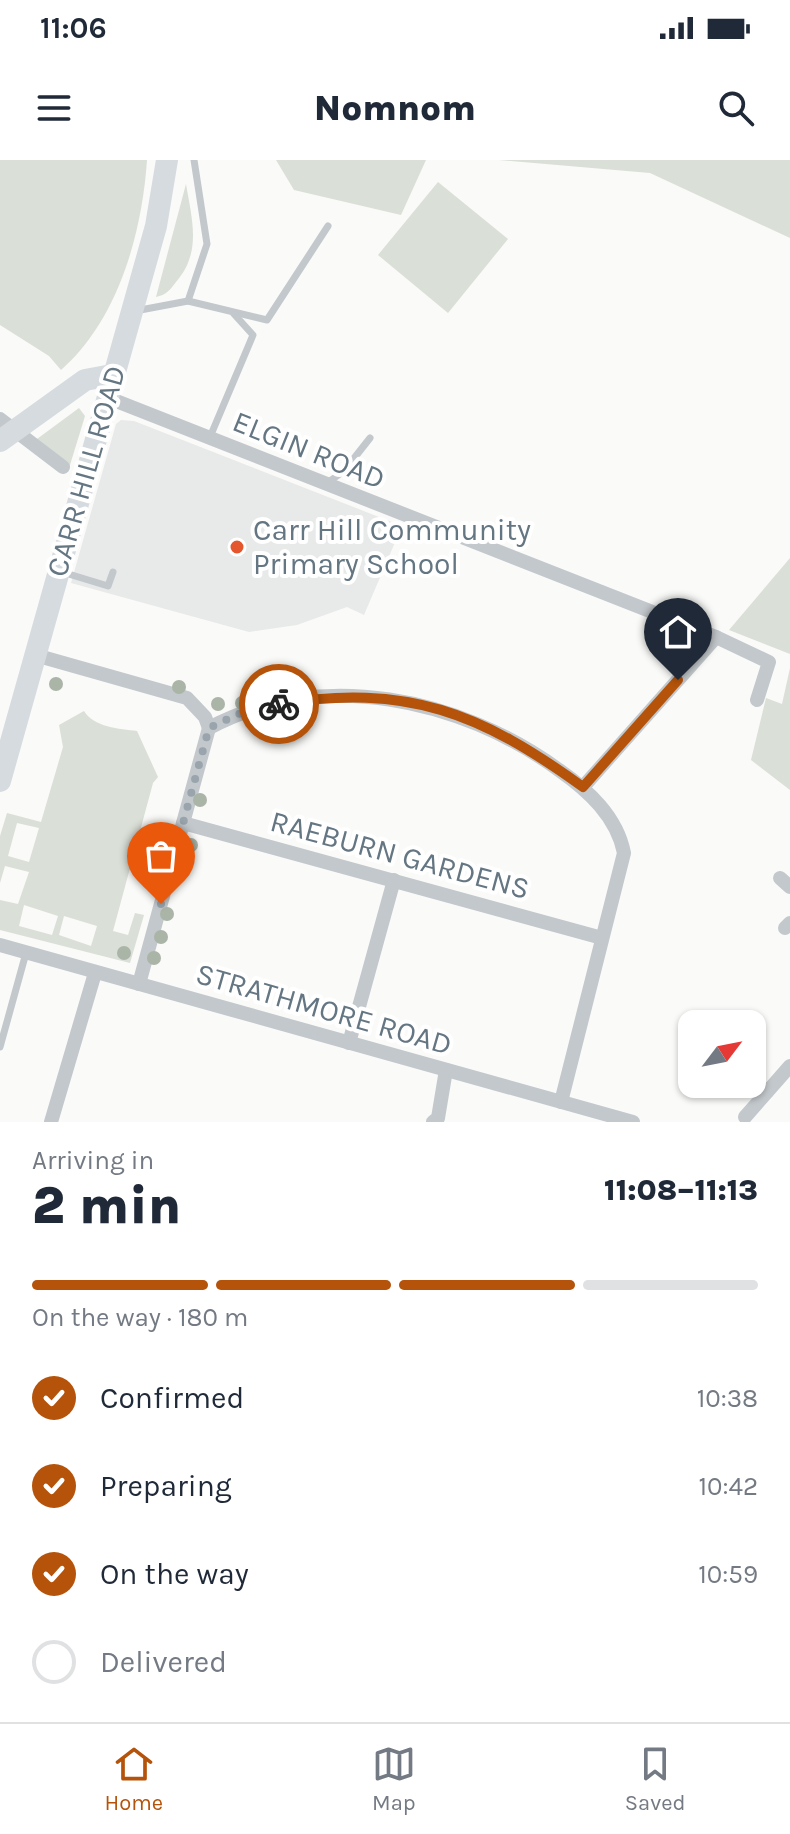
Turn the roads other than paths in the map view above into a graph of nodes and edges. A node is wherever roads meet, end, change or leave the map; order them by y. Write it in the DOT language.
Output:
graph roads {
  1 [pos="167,160"];
  2 [pos="194,160"];
  3 [pos="328,226"];
  4 [pos="188,301"];
  5 [pos="133,311"];
  6 [pos="232,312"];
  7 [pos="109,386"];
  8 [pos="6,430"];
  9 [pos="370,438"];
  10 [pos="210,439"];
  11 [pos="63,467"];
  12 [pos="325,484"];
  13 [pos="58,571"];
  14 [pos="113,572"];
  15 [pos="716,637"];
  16 [pos="35,655"];
  17 [pos="757,700"];
  18 [pos="209,728"];
  19 [pos="0,781"];
  20 [pos="583,787"];
  21 [pos="183,823"];
  22 [pos="394,880"];
  23 [pos="602,938"];
  24 [pos="0,945"];
  25 [pos="26,953"];
  26 [pos="95,973"];
  27 [pos="139,984"];
  28 [pos="349,1043"];
  29 [pos="0,1047"];
  30 [pos="790,1066"];
  31 [pos="446,1070"];
  32 [pos="767,1092"];
  33 [pos="561,1102"];
  34 [pos="745,1117"];
  35 [pos="51,1122"];
  36 [pos="433,1122"];
  37 [pos="633,1122"];
  1 -- 5 [label="street, CARR HILL ROAD"];
  2 -- 4 [label="lane"];
  3 -- 6 [label="lane"];
  4 -- 5 [label="lane"];
  4 -- 6 [label="lane"];
  5 -- 7 [label="street, CARR HILL ROAD"];
  6 -- 10 [label="lane"];
  7 -- 8 [label="street"];
  7 -- 10 [label="street, ELGIN ROAD"];
  7 -- 13 [label="street, CARR HILL ROAD"];
  8 -- 11 [label="street"];
  9 -- 12 [label="lane"];
  10 -- 12 [label="street, ELGIN ROAD"];
  12 -- 15 [label="street, ELGIN ROAD"];
  13 -- 14 [label="lane"];
  13 -- 16 [label="street, CARR HILL ROAD"];
  15 -- 17 [label="street, ELGIN ROAD"];
  15 -- 20 [label="street"];
  16 -- 18 [label="street"];
  16 -- 19 [label="street, CARR HILL ROAD"];
  18 -- 20 [label="street"];
  18 -- 21 [label="street"];
  20 -- 23 [label="street"];
  21 -- 22 [label="street, RAEBURN GARDENS"];
  21 -- 27 [label="street"];
  22 -- 23 [label="street, RAEBURN GARDENS"];
  22 -- 28 [label="street"];
  23 -- 33 [label="street"];
  24 -- 25 [label="street, STRATHMORE ROAD"];
  25 -- 26 [label="street, STRATHMORE ROAD"];
  25 -- 29 [label="lane"];
  26 -- 27 [label="street, STRATHMORE ROAD"];
  26 -- 35 [label="street"];
  27 -- 28 [label="street, STRATHMORE ROAD"];
  28 -- 31 [label="street, STRATHMORE ROAD"];
  30 -- 32 [label="street"];
  31 -- 33 [label="street, STRATHMORE ROAD"];
  31 -- 36 [label="street"];
  32 -- 34 [label="street"];
  33 -- 37 [label="street, STRATHMORE ROAD"];
}
